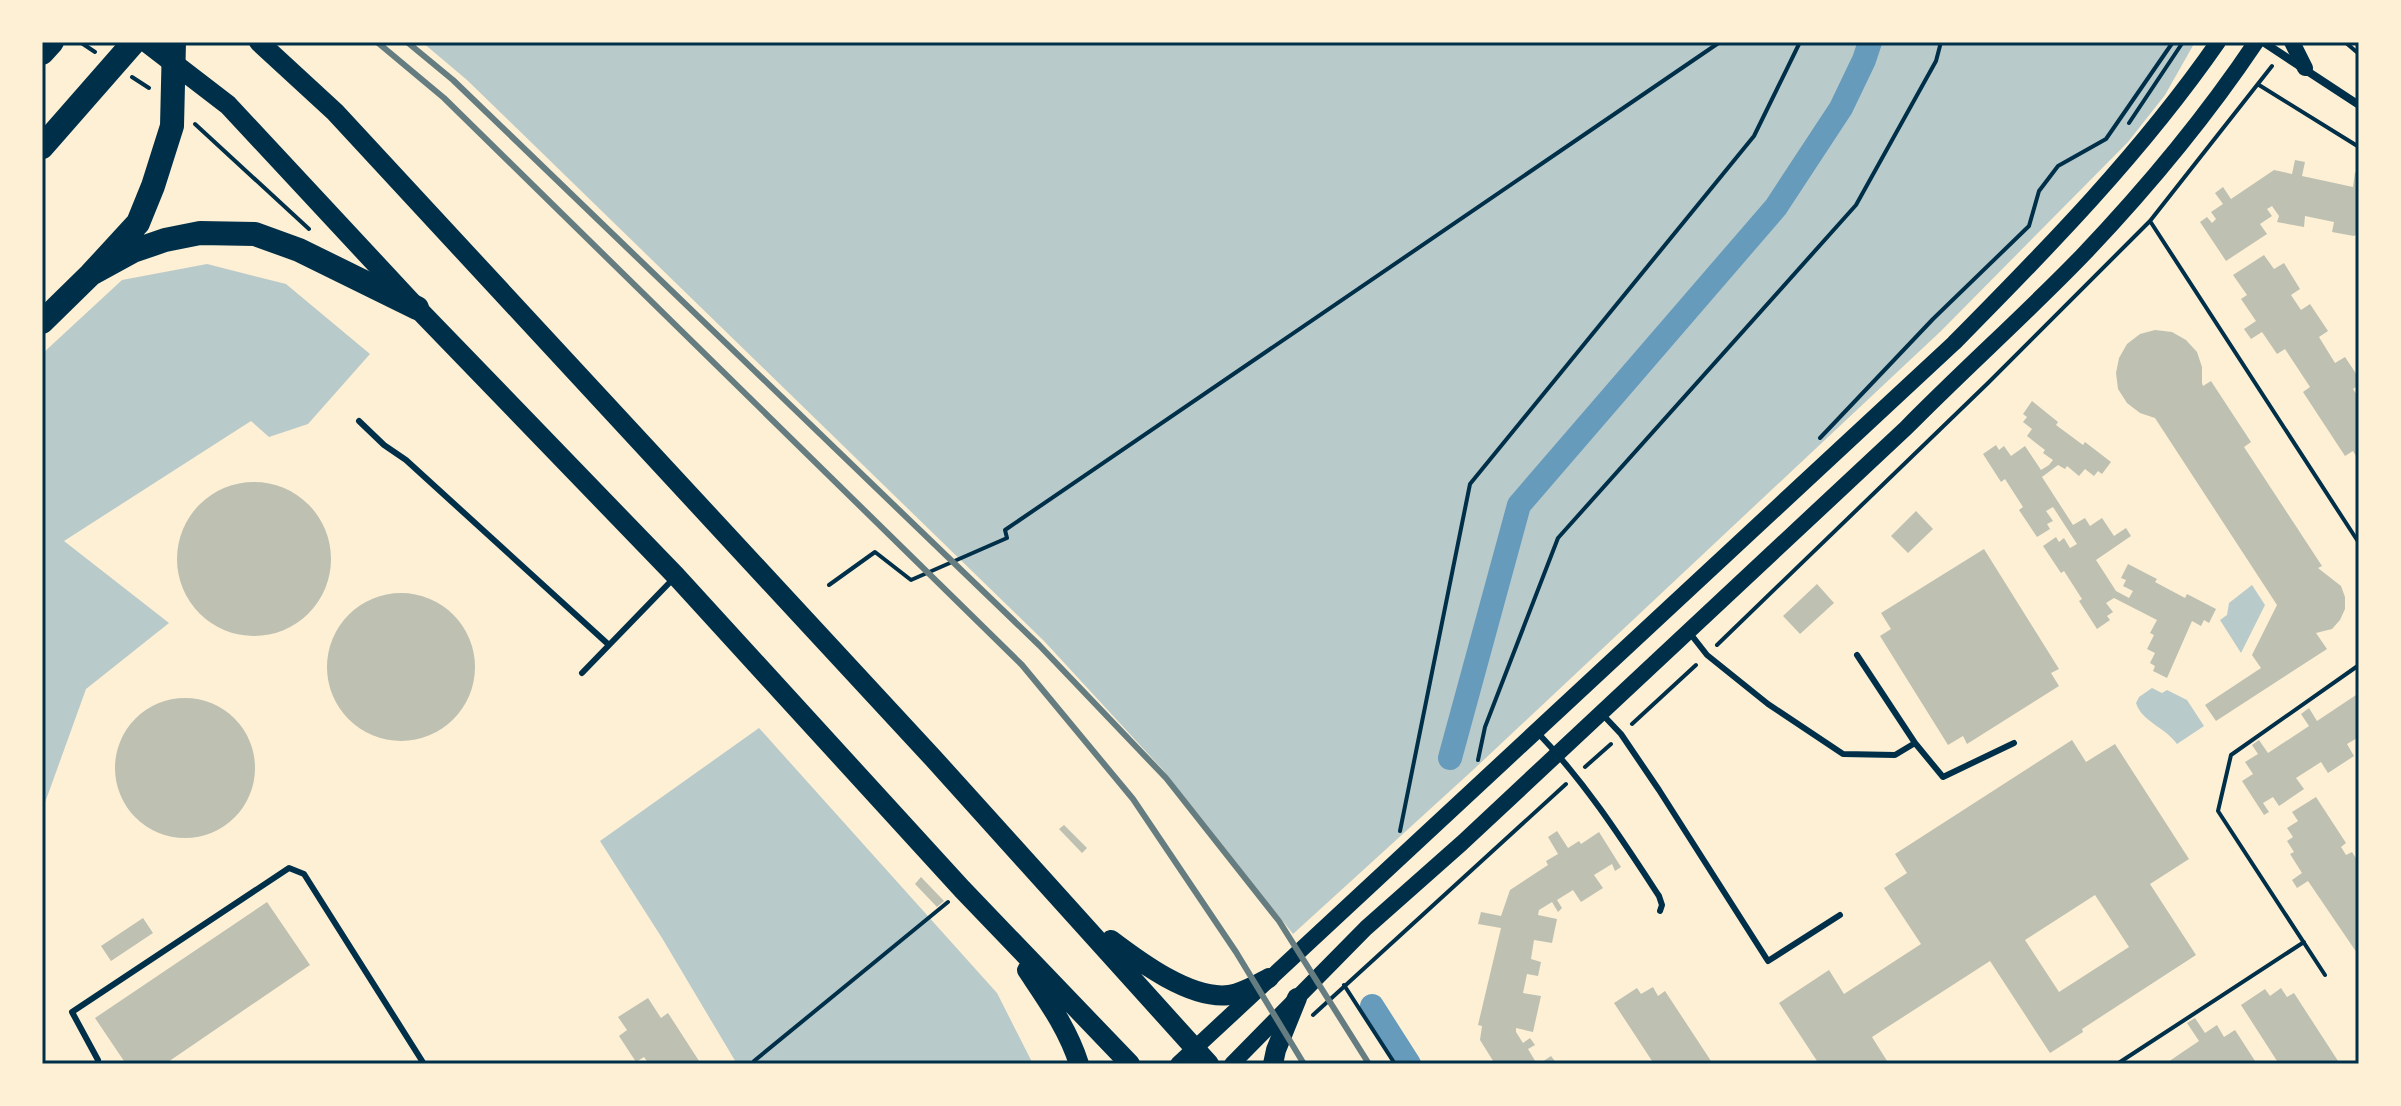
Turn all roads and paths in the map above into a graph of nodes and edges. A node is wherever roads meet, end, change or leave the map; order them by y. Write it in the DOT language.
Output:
graph roads {
  1 [pos="52,42"];
  2 [pos="134,42"];
  3 [pos="146,42"];
  4 [pos="259,42"];
  5 [pos="1720,42"];
  6 [pos="1800,42"];
  7 [pos="1941,42"];
  8 [pos="2173,42"];
  9 [pos="2218,42"];
  10 [pos="2256,42"];
  11 [pos="2263,42"];
  12 [pos="2292,42"];
  13 [pos="2345,42"];
  14 [pos="174,52"];
  15 [pos="42,53"];
  16 [pos="2359,54"];
  17 [pos="2305,68"];
  18 [pos="2259,85"];
  19 [pos="2359,105"];
  20 [pos="193,122"];
  21 [pos="42,147"];
  22 [pos="2359,147"];
  23 [pos="2150,221"];
  24 [pos="314,235"];
  25 [pos="91,274"];
  26 [pos="417,308"];
  27 [pos="42,322"];
  28 [pos="359,421"];
  29 [pos="1818,441"];
  30 [pos="2359,543"];
  31 [pos="676,576"];
  32 [pos="829,585"];
  33 [pos="1688,631"];
  34 [pos="609,645"];
  35 [pos="1857,655"];
  36 [pos="2359,665"];
  37 [pos="582,673"];
  38 [pos="1600,712"];
  39 [pos="1537,732"];
  40 [pos="1915,743"];
  41 [pos="2014,743"];
  42 [pos="1557,753"];
  43 [pos="1489,754"];
  44 [pos="1410,827"];
  45 [pos="962,889"];
  46 [pos="1059,896"];
  47 [pos="1660,911"];
  48 [pos="1840,915"];
  49 [pos="988,917"];
  50 [pos="2304,942"];
  51 [pos="2325,975"];
  52 [pos="1269,978"];
  53 [pos="1344,985"];
  54 [pos="1297,998"];
  55 [pos="1202,1056"];
  56 [pos="98,1060"];
  57 [pos="754,1061"];
  58 [pos="424,1064"];
  59 [pos="1079,1064"];
  60 [pos="1130,1064"];
  61 [pos="1178,1064"];
  62 [pos="1232,1064"];
  63 [pos="1273,1064"];
  64 [pos="1395,1064"];
  65 [pos="2117,1064"];
  1 -- 15 [label="highway"];
  2 -- 21 [label="highway"];
  3 -- 14 [label="main road"];
  4 -- 46 [label="main road"];
  5 -- 32 [label="path"];
  6 -- 44 [label="path"];
  7 -- 43 [label="path"];
  8 -- 29 [label="path"];
  9 -- 39 [label="main road"];
  10 -- 33 [label="main road"];
  11 -- 17 [label="street"];
  12 -- 17 [label="main road"];
  13 -- 16 [label="path"];
  14 -- 25 [label="highway"];
  14 -- 26 [label="main road"];
  17 -- 19 [label="street"];
  18 -- 22 [label="path"];
  20 -- 24 [label="path"];
  23 -- 30 [label="path"];
  25 -- 26 [label="highway"];
  25 -- 27 [label="highway"];
  26 -- 31 [label="main road"];
  28 -- 34 [label="lane"];
  31 -- 34 [label="lane"];
  31 -- 45 [label="main road"];
  33 -- 38 [label="main road"];
  33 -- 40 [label="lane"];
  34 -- 37 [label="lane"];
  35 -- 40 [label="lane"];
  36 -- 50 [label="path"];
  38 -- 42 [label="main road"];
  38 -- 48 [label="lane"];
  39 -- 42 [label="lane"];
  39 -- 52 [label="main road"];
  40 -- 41 [label="lane"];
  42 -- 47 [label="lane"];
  42 -- 54 [label="main road"];
  45 -- 49 [label="main road"];
  45 -- 57 [label="path"];
  46 -- 52 [label="main road"];
  46 -- 55 [label="main road"];
  49 -- 59 [label="main road"];
  49 -- 60 [label="main road"];
  50 -- 51 [label="path"];
  50 -- 65 [label="path"];
  52 -- 55 [label="main road"];
  53 -- 64 [label="path"];
  54 -- 62 [label="main road"];
  54 -- 63 [label="main road"];
  55 -- 61 [label="main road"];
  56 -- 58 [label="lane"];
}
